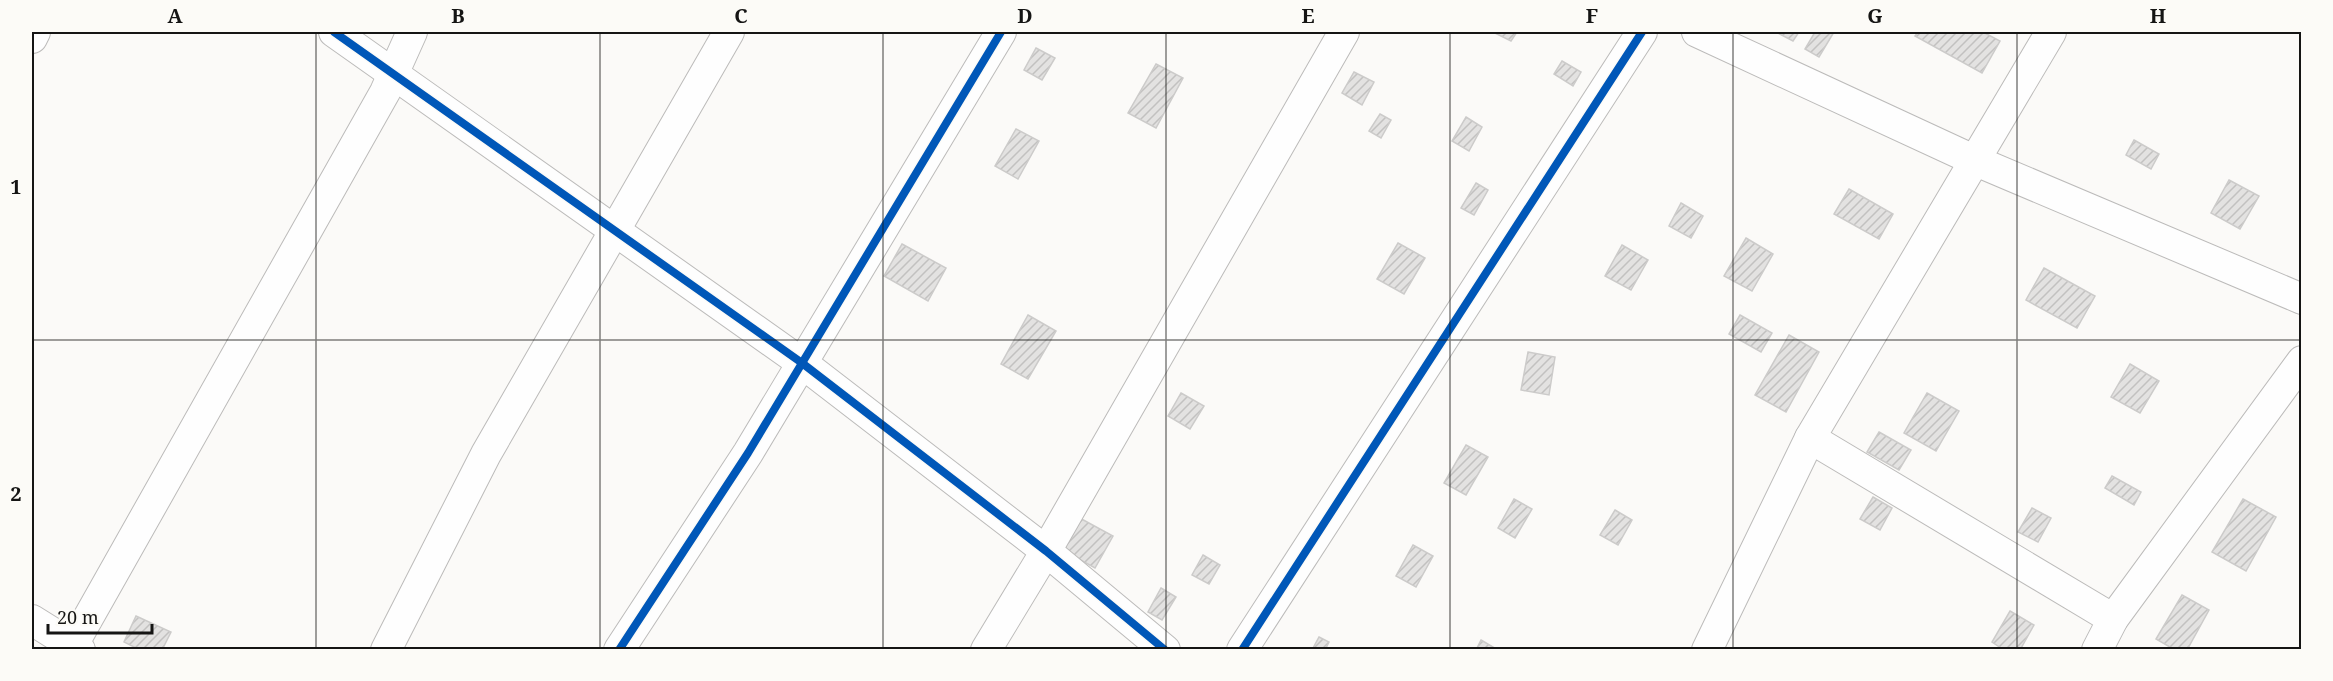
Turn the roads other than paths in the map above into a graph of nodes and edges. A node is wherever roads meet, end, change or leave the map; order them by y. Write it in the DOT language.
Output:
graph roads {
  1 [pos="35,32"];
  2 [pos="334,32"];
  3 [pos="412,32"];
  4 [pos="729,32"];
  5 [pos="1000,32"];
  6 [pos="1344,32"];
  7 [pos="1642,32"];
  8 [pos="1697,32"];
  9 [pos="2051,32"];
  10 [pos="32,38"];
  11 [pos="393,73"];
  12 [pos="1976,161"];
  13 [pos="615,230"];
  14 [pos="2301,299"];
  15 [pos="2301,361"];
  16 [pos="802,363"];
  17 [pos="1810,438"];
  18 [pos="1046,551"];
  19 [pos="2113,619"];
  20 [pos="32,620"];
  21 [pos="74,648"];
  22 [pos="386,650"];
  23 [pos="619,650"];
  24 [pos="986,650"];
  25 [pos="1165,650"];
  26 [pos="1242,650"];
  27 [pos="1707,650"];
  28 [pos="2097,650"];
  1 -- 10 [label="street"];
  2 -- 11 [label="street"];
  3 -- 11 [label="street"];
  4 -- 13 [label="street"];
  5 -- 16 [label="street"];
  6 -- 18 [label="street"];
  7 -- 26 [label="street"];
  8 -- 12 [label="street"];
  9 -- 12 [label="street"];
  11 -- 13 [label="street"];
  11 -- 21 [label="street"];
  12 -- 14 [label="street"];
  12 -- 17 [label="street"];
  13 -- 16 [label="street"];
  13 -- 22 [label="street"];
  15 -- 19 [label="street"];
  16 -- 18 [label="street"];
  16 -- 23 [label="street"];
  17 -- 19 [label="street"];
  17 -- 27 [label="street"];
  18 -- 24 [label="street"];
  18 -- 25 [label="street"];
  19 -- 28 [label="street"];
  20 -- 21 [label="street"];
}
